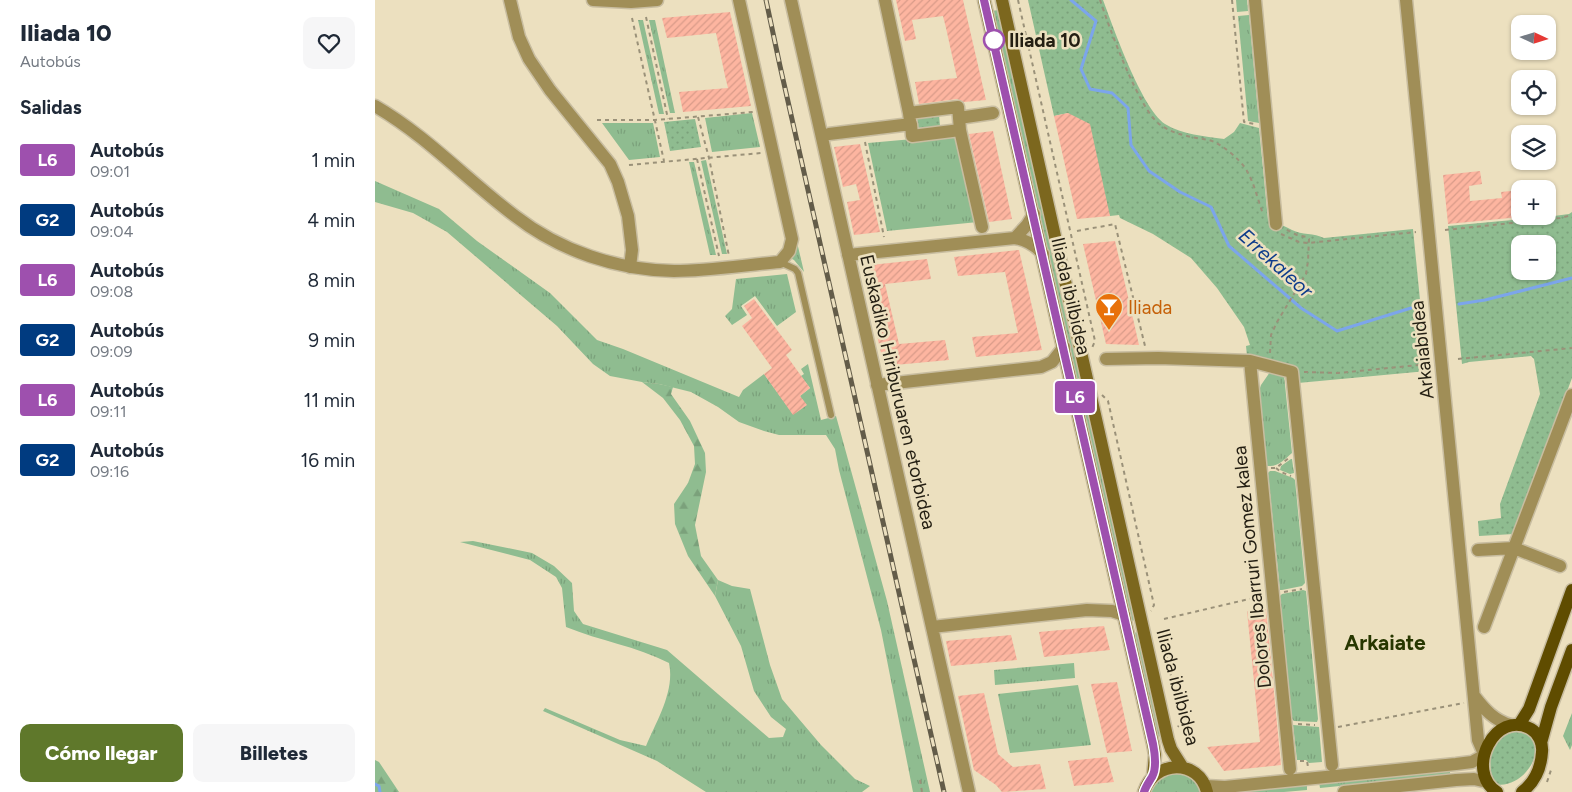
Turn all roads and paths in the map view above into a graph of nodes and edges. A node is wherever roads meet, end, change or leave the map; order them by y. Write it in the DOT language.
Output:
graph roads {
  1 [pos="510,0"];
  2 [pos="593,0"];
  3 [pos="657,0"];
  4 [pos="739,0"];
  5 [pos="791,0"];
  6 [pos="885,0"];
  7 [pos="984,0"];
  8 [pos="1002,0"];
  9 [pos="1018,0"];
  10 [pos="1100,0"];
  11 [pos="1232,0"];
  12 [pos="1255,0"];
  13 [pos="1406,0"];
  14 [pos="645,17"];
  15 [pos="632,18"];
  16 [pos="375,106"];
  17 [pos="755,111"];
  18 [pos="993,113"];
  19 [pos="697,116"];
  20 [pos="910,118"];
  21 [pos="668,119"];
  22 [pos="597,120"];
  23 [pos="655,120"];
  24 [pos="960,124"];
  25 [pos="1267,128"];
  26 [pos="863,130"];
  27 [pos="829,134"];
  28 [pos="765,152"];
  29 [pos="709,158"];
  30 [pos="697,159"];
  31 [pos="664,161"];
  32 [pos="629,164"];
  33 [pos="1034,214"];
  34 [pos="1572,215"];
  35 [pos="1273,225"];
  36 [pos="982,227"];
  37 [pos="1445,230"];
  38 [pos="1077,231"];
  39 [pos="1416,232"];
  40 [pos="884,237"];
  41 [pos="1015,238"];
  42 [pos="1308,243"];
  43 [pos="1043,254"];
  44 [pos="849,255"];
  45 [pos="729,256"];
  46 [pos="719,257"];
  47 [pos="780,262"];
  48 [pos="630,267"];
  49 [pos="1064,347"];
  50 [pos="1572,348"];
  51 [pos="1089,354"];
  52 [pos="1147,358"];
  53 [pos="1106,359"];
  54 [pos="1458,359"];
  55 [pos="1249,360"];
  56 [pos="1430,364"];
  57 [pos="1268,367"];
  58 [pos="1292,372"];
  59 [pos="877,384"];
  60 [pos="1098,391"];
  61 [pos="1572,395"];
  62 [pos="831,415"];
  63 [pos="1559,429"];
  64 [pos="1572,433"];
  65 [pos="1300,450"];
  66 [pos="1276,468"];
  67 [pos="1261,470"];
  68 [pos="1303,480"];
  69 [pos="1514,548"];
  70 [pos="1478,550"];
  71 [pos="1560,566"];
  72 [pos="1314,586"];
  73 [pos="1572,590"];
  74 [pos="1274,593"];
  75 [pos="1124,615"];
  76 [pos="1149,616"];
  77 [pos="1164,619"];
  78 [pos="932,627"];
  79 [pos="1484,627"];
  80 [pos="1151,630"];
  81 [pos="1572,650"];
  82 [pos="1469,700"];
  83 [pos="1286,723"];
  84 [pos="1514,725"];
  85 [pos="1328,727"];
  86 [pos="1175,731"];
  87 [pos="1541,743"];
  88 [pos="1484,755"];
  89 [pos="1332,765"];
  90 [pos="1183,768"];
  91 [pos="1290,769"];
  92 [pos="1153,776"];
  93 [pos="920,780"];
  94 [pos="1207,789"];
  95 [pos="1493,789"];
  96 [pos="923,792"];
  97 [pos="969,792"];
  98 [pos="1144,792"];
  99 [pos="1345,792"];
  100 [pos="1522,792"];
  1 -- 48 [label="street"];
  2 -- 3 [label="street"];
  4 -- 47 [label="street"];
  5 -- 44 [label="street, Euskadiko Hiriburuaren etorbidea"];
  6 -- 20 [label="street"];
  7 -- 33 [label="street, Iliada ibilbidea"];
  8 -- 90 [label="street, Iliada ibilbidea"];
  9 -- 51 [label="path"];
  10 -- 35 [label="path"];
  11 -- 25 [label="path"];
  12 -- 25 [label="street"];
  13 -- 82 [label="street, Arkaiabidea"];
  14 -- 21 [label="path"];
  15 -- 23 [label="path"];
  16 -- 48 [label="street"];
  17 -- 19 [label="path"];
  18 -- 24 [label="street"];
  19 -- 21 [label="path"];
  19 -- 29 [label="path"];
  20 -- 24 [label="street"];
  20 -- 24 [label="street"];
  20 -- 26 [label="street"];
  21 -- 23 [label="path"];
  22 -- 23 [label="path"];
  23 -- 31 [label="path"];
  24 -- 36 [label="street"];
  25 -- 35 [label="street"];
  26 -- 27 [label="street"];
  26 -- 40 [label="path"];
  28 -- 29 [label="path"];
  29 -- 30 [label="path"];
  29 -- 45 [label="path"];
  30 -- 31 [label="path"];
  30 -- 46 [label="path"];
  31 -- 32 [label="path"];
  33 -- 41 [label="street"];
  33 -- 43 [label="street, Iliada ibilbidea"];
  34 -- 37 [label="path"];
  35 -- 42 [label="path"];
  35 -- 42 [label="path"];
  38 -- 52 [label="path"];
  39 -- 42 [label="path"];
  41 -- 43 [label="street"];
  41 -- 44 [label="street"];
  42 -- 57 [label="path"];
  43 -- 49 [label="street, Iliada ibilbidea"];
  44 -- 59 [label="street, Euskadiko Hiriburuaren etorbidea"];
  47 -- 48 [label="street"];
  47 -- 62 [label="lane"];
  49 -- 59 [label="street"];
  49 -- 75 [label="street, Iliada ibilbidea"];
  50 -- 54 [label="path"];
  52 -- 53 [label="street"];
  52 -- 55 [label="street"];
  55 -- 57 [label="street"];
  55 -- 67 [label="street, Dolores Ibarruri Gomez kalea"];
  56 -- 58 [label="path"];
  57 -- 58 [label="street"];
  58 -- 65 [label="street"];
  59 -- 78 [label="street, Euskadiko Hiriburuaren etorbidea"];
  60 -- 76 [label="path"];
  61 -- 63 [label="street"];
  63 -- 64 [label="street"];
  63 -- 69 [label="street"];
  65 -- 66 [label="path"];
  65 -- 68 [label="street"];
  66 -- 67 [label="path"];
  66 -- 68 [label="path"];
  67 -- 74 [label="street, Dolores Ibarruri Gomez kalea"];
  68 -- 72 [label="street"];
  69 -- 70 [label="street"];
  69 -- 71 [label="street"];
  69 -- 79 [label="street"];
  72 -- 74 [label="path"];
  72 -- 85 [label="street"];
  73 -- 84 [label="main road"];
  74 -- 77 [label="path"];
  74 -- 83 [label="street, Dolores Ibarruri Gomez kalea"];
  75 -- 78 [label="street"];
  75 -- 92 [label="street, Iliada ibilbidea"];
  78 -- 97 [label="street, Euskadiko Hiriburuaren etorbidea"];
  80 -- 86 [label="path"];
  81 -- 87 [label="main road"];
  82 -- 84 [label="street"];
  82 -- 85 [label="path"];
  82 -- 88 [label="street, Arkaiabidea"];
  83 -- 85 [label="path"];
  83 -- 91 [label="street, Dolores Ibarruri Gomez kalea"];
  84 -- 87 [label="main road"];
  84 -- 88 [label="main road"];
  85 -- 89 [label="street"];
  87 -- 100 [label="main road"];
  88 -- 94 [label="street"];
  88 -- 95 [label="main road"];
  90 -- 92 [label="street"];
  90 -- 94 [label="street"];
  92 -- 98 [label="street"];
  93 -- 96 [label="path"];
  95 -- 99 [label="street"];
}
